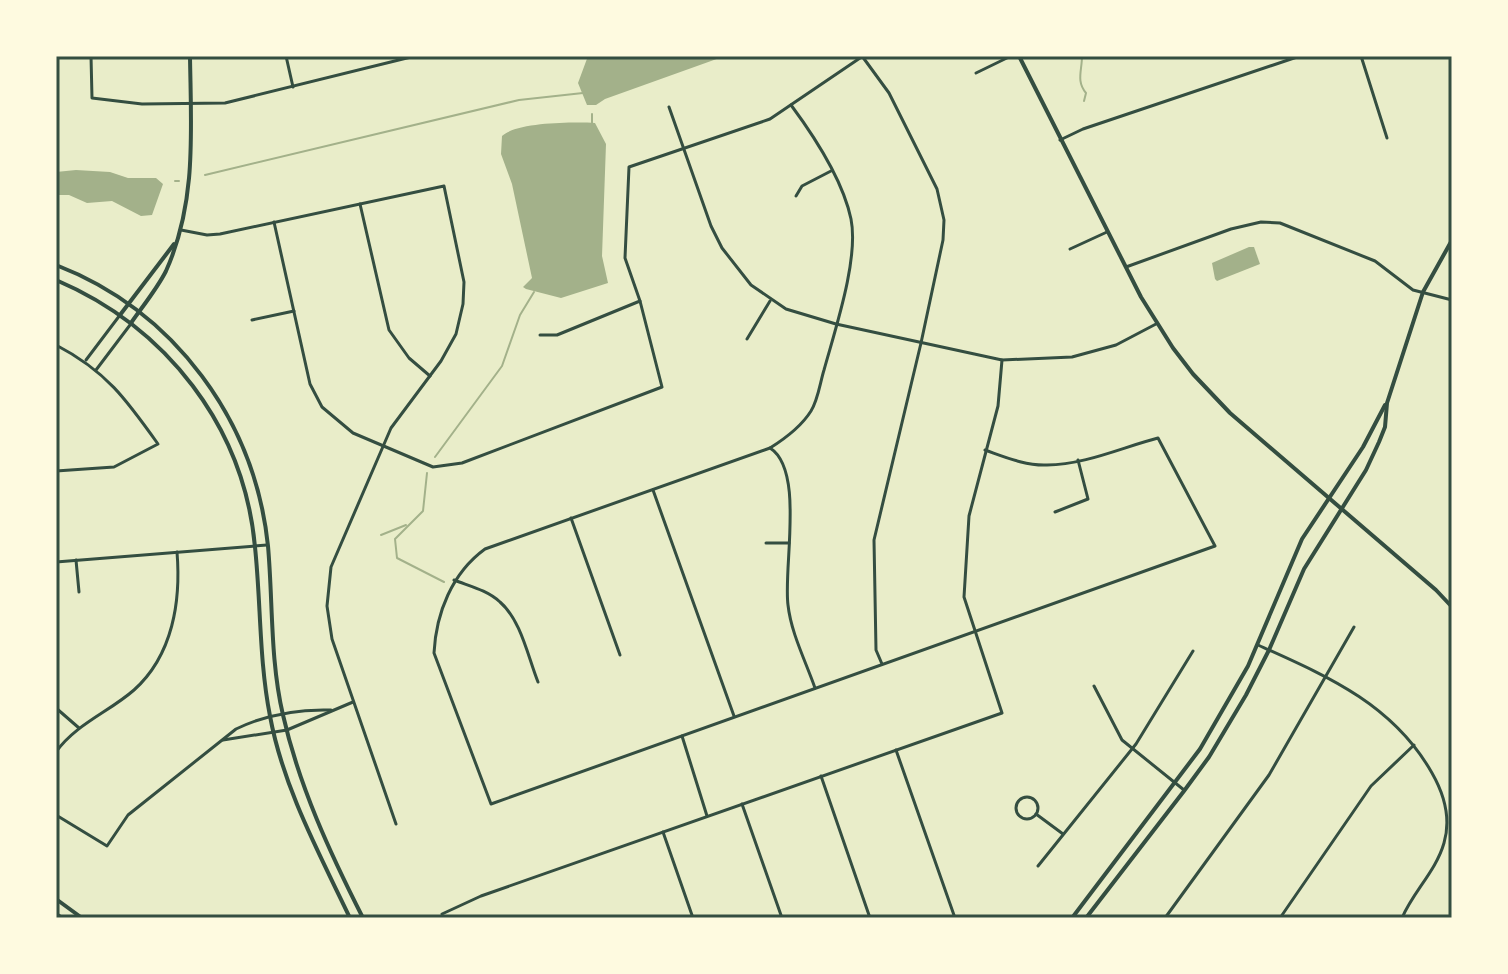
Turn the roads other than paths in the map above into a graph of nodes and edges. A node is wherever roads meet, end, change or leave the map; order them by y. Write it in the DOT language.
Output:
graph roads {
  1 [pos="91,56"];
  2 [pos="190,56"];
  3 [pos="286,56"];
  4 [pos="384,56"];
  5 [pos="415,56"];
  6 [pos="862,56"];
  7 [pos="1011,56"];
  8 [pos="1019,56"];
  9 [pos="1300,56"];
  10 [pos="1361,56"];
  11 [pos="386,64"];
  12 [pos="976,73"];
  13 [pos="293,87"];
  14 [pos="191,104"];
  15 [pos="791,105"];
  16 [pos="669,107"];
  17 [pos="1387,138"];
  18 [pos="1060,140"];
  19 [pos="683,147"];
  20 [pos="831,171"];
  21 [pos="796,196"];
  22 [pos="360,204"];
  23 [pos="274,222"];
  24 [pos="181,230"];
  25 [pos="1107,232"];
  26 [pos="178,239"];
  27 [pos="1452,240"];
  28 [pos="1070,249"];
  29 [pos="56,265"];
  30 [pos="1126,268"];
  31 [pos="56,280"];
  32 [pos="1423,292"];
  33 [pos="1452,300"];
  34 [pos="640,301"];
  35 [pos="770,301"];
  36 [pos="128,303"];
  37 [pos="294,311"];
  38 [pos="139,312"];
  39 [pos="120,315"];
  40 [pos="252,320"];
  41 [pos="131,323"];
  42 [pos="836,324"];
  43 [pos="1156,324"];
  44 [pos="540,335"];
  45 [pos="747,339"];
  46 [pos="921,343"];
  47 [pos="56,345"];
  48 [pos="1002,360"];
  49 [pos="86,361"];
  50 [pos="96,370"];
  51 [pos="430,376"];
  52 [pos="1387,403"];
  53 [pos="383,446"];
  54 [pos="770,448"];
  55 [pos="985,450"];
  56 [pos="1078,460"];
  57 [pos="56,471"];
  58 [pos="653,490"];
  59 [pos="1329,499"];
  60 [pos="1342,509"];
  61 [pos="1055,512"];
  62 [pos="571,518"];
  63 [pos="766,543"];
  64 [pos="789,543"];
  65 [pos="268,545"];
  66 [pos="255,546"];
  67 [pos="177,552"];
  68 [pos="76,560"];
  69 [pos="56,562"];
  70 [pos="1292,565"];
  71 [pos="1304,569"];
  72 [pos="454,580"];
  73 [pos="79,592"];
  74 [pos="1452,607"];
  75 [pos="1354,627"];
  76 [pos="975,632"];
  77 [pos="1258,645"];
  78 [pos="1269,650"];
  79 [pos="1193,651"];
  80 [pos="620,655"];
  81 [pos="882,664"];
  82 [pos="1324,676"];
  83 [pos="538,682"];
  84 [pos="1094,686"];
  85 [pos="815,688"];
  86 [pos="354,702"];
  87 [pos="56,708"];
  88 [pos="331,710"];
  89 [pos="282,715"];
  90 [pos="270,717"];
  91 [pos="734,717"];
  92 [pos="79,728"];
  93 [pos="287,730"];
  94 [pos="274,733"];
  95 [pos="682,736"];
  96 [pos="223,740"];
  97 [pos="1414,745"];
  98 [pos="1132,749"];
  99 [pos="896,750"];
  100 [pos="56,752"];
  101 [pos="821,776"];
  102 [pos="1176,784"];
  103 [pos="1184,791"];
  104 [pos="742,804"];
  105 [pos="1036,814"];
  106 [pos="56,815"];
  107 [pos="707,817"];
  108 [pos="396,824"];
  109 [pos="663,832"];
  110 [pos="1063,834"];
  111 [pos="1038,866"];
  112 [pos="56,899"];
  113 [pos="56,914"];
  114 [pos="442,914"];
  115 [pos="62,918"];
  116 [pos="82,918"];
  117 [pos="350,918"];
  118 [pos="363,918"];
  119 [pos="693,918"];
  120 [pos="782,918"];
  121 [pos="870,918"];
  122 [pos="955,918"];
  123 [pos="1072,918"];
  124 [pos="1086,918"];
  125 [pos="1165,918"];
  126 [pos="1280,918"];
  127 [pos="1402,918"];
  1 -- 14 [label="street"];
  2 -- 14 [label="main road"];
  3 -- 13 [label="street"];
  4 -- 11 [label="street"];
  5 -- 11 [label="street"];
  6 -- 15 [label="street"];
  6 -- 46 [label="street"];
  7 -- 12 [label="street"];
  8 -- 18 [label="main road"];
  9 -- 18 [label="street"];
  10 -- 17 [label="street"];
  11 -- 13 [label="street"];
  13 -- 14 [label="street"];
  14 -- 24 [label="main road"];
  15 -- 19 [label="street"];
  15 -- 20 [label="street"];
  16 -- 19 [label="street"];
  18 -- 25 [label="main road"];
  19 -- 34 [label="street"];
  19 -- 35 [label="street"];
  20 -- 21 [label="street"];
  20 -- 42 [label="street"];
  22 -- 23 [label="street"];
  22 -- 51 [label="street"];
  22 -- 51 [label="street"];
  23 -- 24 [label="street"];
  23 -- 37 [label="street"];
  24 -- 26 [label="main road"];
  25 -- 28 [label="street"];
  25 -- 30 [label="main road"];
  26 -- 36 [label="main road"];
  26 -- 38 [label="main road"];
  27 -- 32 [label="main road"];
  29 -- 36 [label="main road"];
  30 -- 32 [label="street"];
  30 -- 43 [label="main road"];
  31 -- 39 [label="main road"];
  32 -- 33 [label="street"];
  32 -- 52 [label="main road"];
  34 -- 44 [label="street"];
  34 -- 53 [label="street"];
  35 -- 42 [label="street"];
  35 -- 45 [label="street"];
  36 -- 38 [label="main road"];
  36 -- 39 [label="main road"];
  37 -- 40 [label="street"];
  37 -- 53 [label="street"];
  38 -- 41 [label="main road"];
  38 -- 65 [label="main road"];
  39 -- 41 [label="main road"];
  39 -- 49 [label="street"];
  41 -- 50 [label="street"];
  41 -- 66 [label="main road"];
  42 -- 46 [label="street"];
  42 -- 54 [label="street"];
  43 -- 48 [label="street"];
  43 -- 59 [label="main road"];
  46 -- 48 [label="street"];
  46 -- 81 [label="street"];
  47 -- 49 [label="street"];
  48 -- 55 [label="street"];
  49 -- 50 [label="street"];
  50 -- 57 [label="street"];
  51 -- 53 [label="street"];
  52 -- 59 [label="main road"];
  52 -- 60 [label="main road"];
  53 -- 86 [label="street"];
  54 -- 58 [label="street"];
  54 -- 64 [label="street"];
  55 -- 56 [label="street"];
  55 -- 76 [label="street"];
  56 -- 61 [label="street"];
  56 -- 76 [label="street"];
  58 -- 62 [label="street"];
  58 -- 91 [label="street"];
  59 -- 60 [label="main road"];
  59 -- 70 [label="main road"];
  60 -- 71 [label="main road"];
  60 -- 74 [label="main road"];
  62 -- 72 [label="street"];
  62 -- 80 [label="street"];
  63 -- 64 [label="street"];
  64 -- 85 [label="street"];
  65 -- 66 [label="street"];
  65 -- 89 [label="main road"];
  66 -- 67 [label="street"];
  66 -- 90 [label="main road"];
  67 -- 68 [label="street"];
  67 -- 92 [label="street"];
  68 -- 69 [label="street"];
  68 -- 73 [label="street"];
  70 -- 71 [label="main road"];
  70 -- 77 [label="main road"];
  71 -- 78 [label="main road"];
  72 -- 83 [label="street"];
  72 -- 95 [label="street"];
  75 -- 82 [label="street"];
  76 -- 81 [label="street"];
  76 -- 99 [label="street"];
  77 -- 78 [label="street"];
  77 -- 102 [label="main road"];
  78 -- 82 [label="street"];
  78 -- 103 [label="main road"];
  79 -- 98 [label="street"];
  81 -- 85 [label="street"];
  82 -- 97 [label="street"];
  82 -- 125 [label="street"];
  84 -- 98 [label="street"];
  85 -- 91 [label="street"];
  86 -- 88 [label="street"];
  86 -- 108 [label="street"];
  87 -- 92 [label="street"];
  88 -- 89 [label="street"];
  88 -- 93 [label="street"];
  89 -- 90 [label="street"];
  89 -- 93 [label="main road"];
  90 -- 94 [label="main road"];
  90 -- 96 [label="street"];
  91 -- 95 [label="street"];
  92 -- 100 [label="street"];
  93 -- 94 [label="street"];
  93 -- 118 [label="main road"];
  94 -- 96 [label="street"];
  94 -- 117 [label="main road"];
  95 -- 107 [label="street"];
  96 -- 106 [label="street"];
  97 -- 126 [label="street"];
  97 -- 127 [label="street"];
  98 -- 102 [label="street"];
  98 -- 110 [label="street"];
  99 -- 101 [label="street"];
  99 -- 122 [label="street"];
  101 -- 104 [label="street"];
  101 -- 121 [label="street"];
  102 -- 103 [label="street"];
  102 -- 123 [label="main road"];
  103 -- 124 [label="main road"];
  104 -- 107 [label="street"];
  104 -- 120 [label="street"];
  105 -- 105 [label="street"];
  105 -- 110 [label="street"];
  107 -- 109 [label="street"];
  109 -- 114 [label="street"];
  109 -- 119 [label="street"];
  110 -- 111 [label="street"];
  112 -- 116 [label="main road"];
  113 -- 115 [label="main road"];
}
